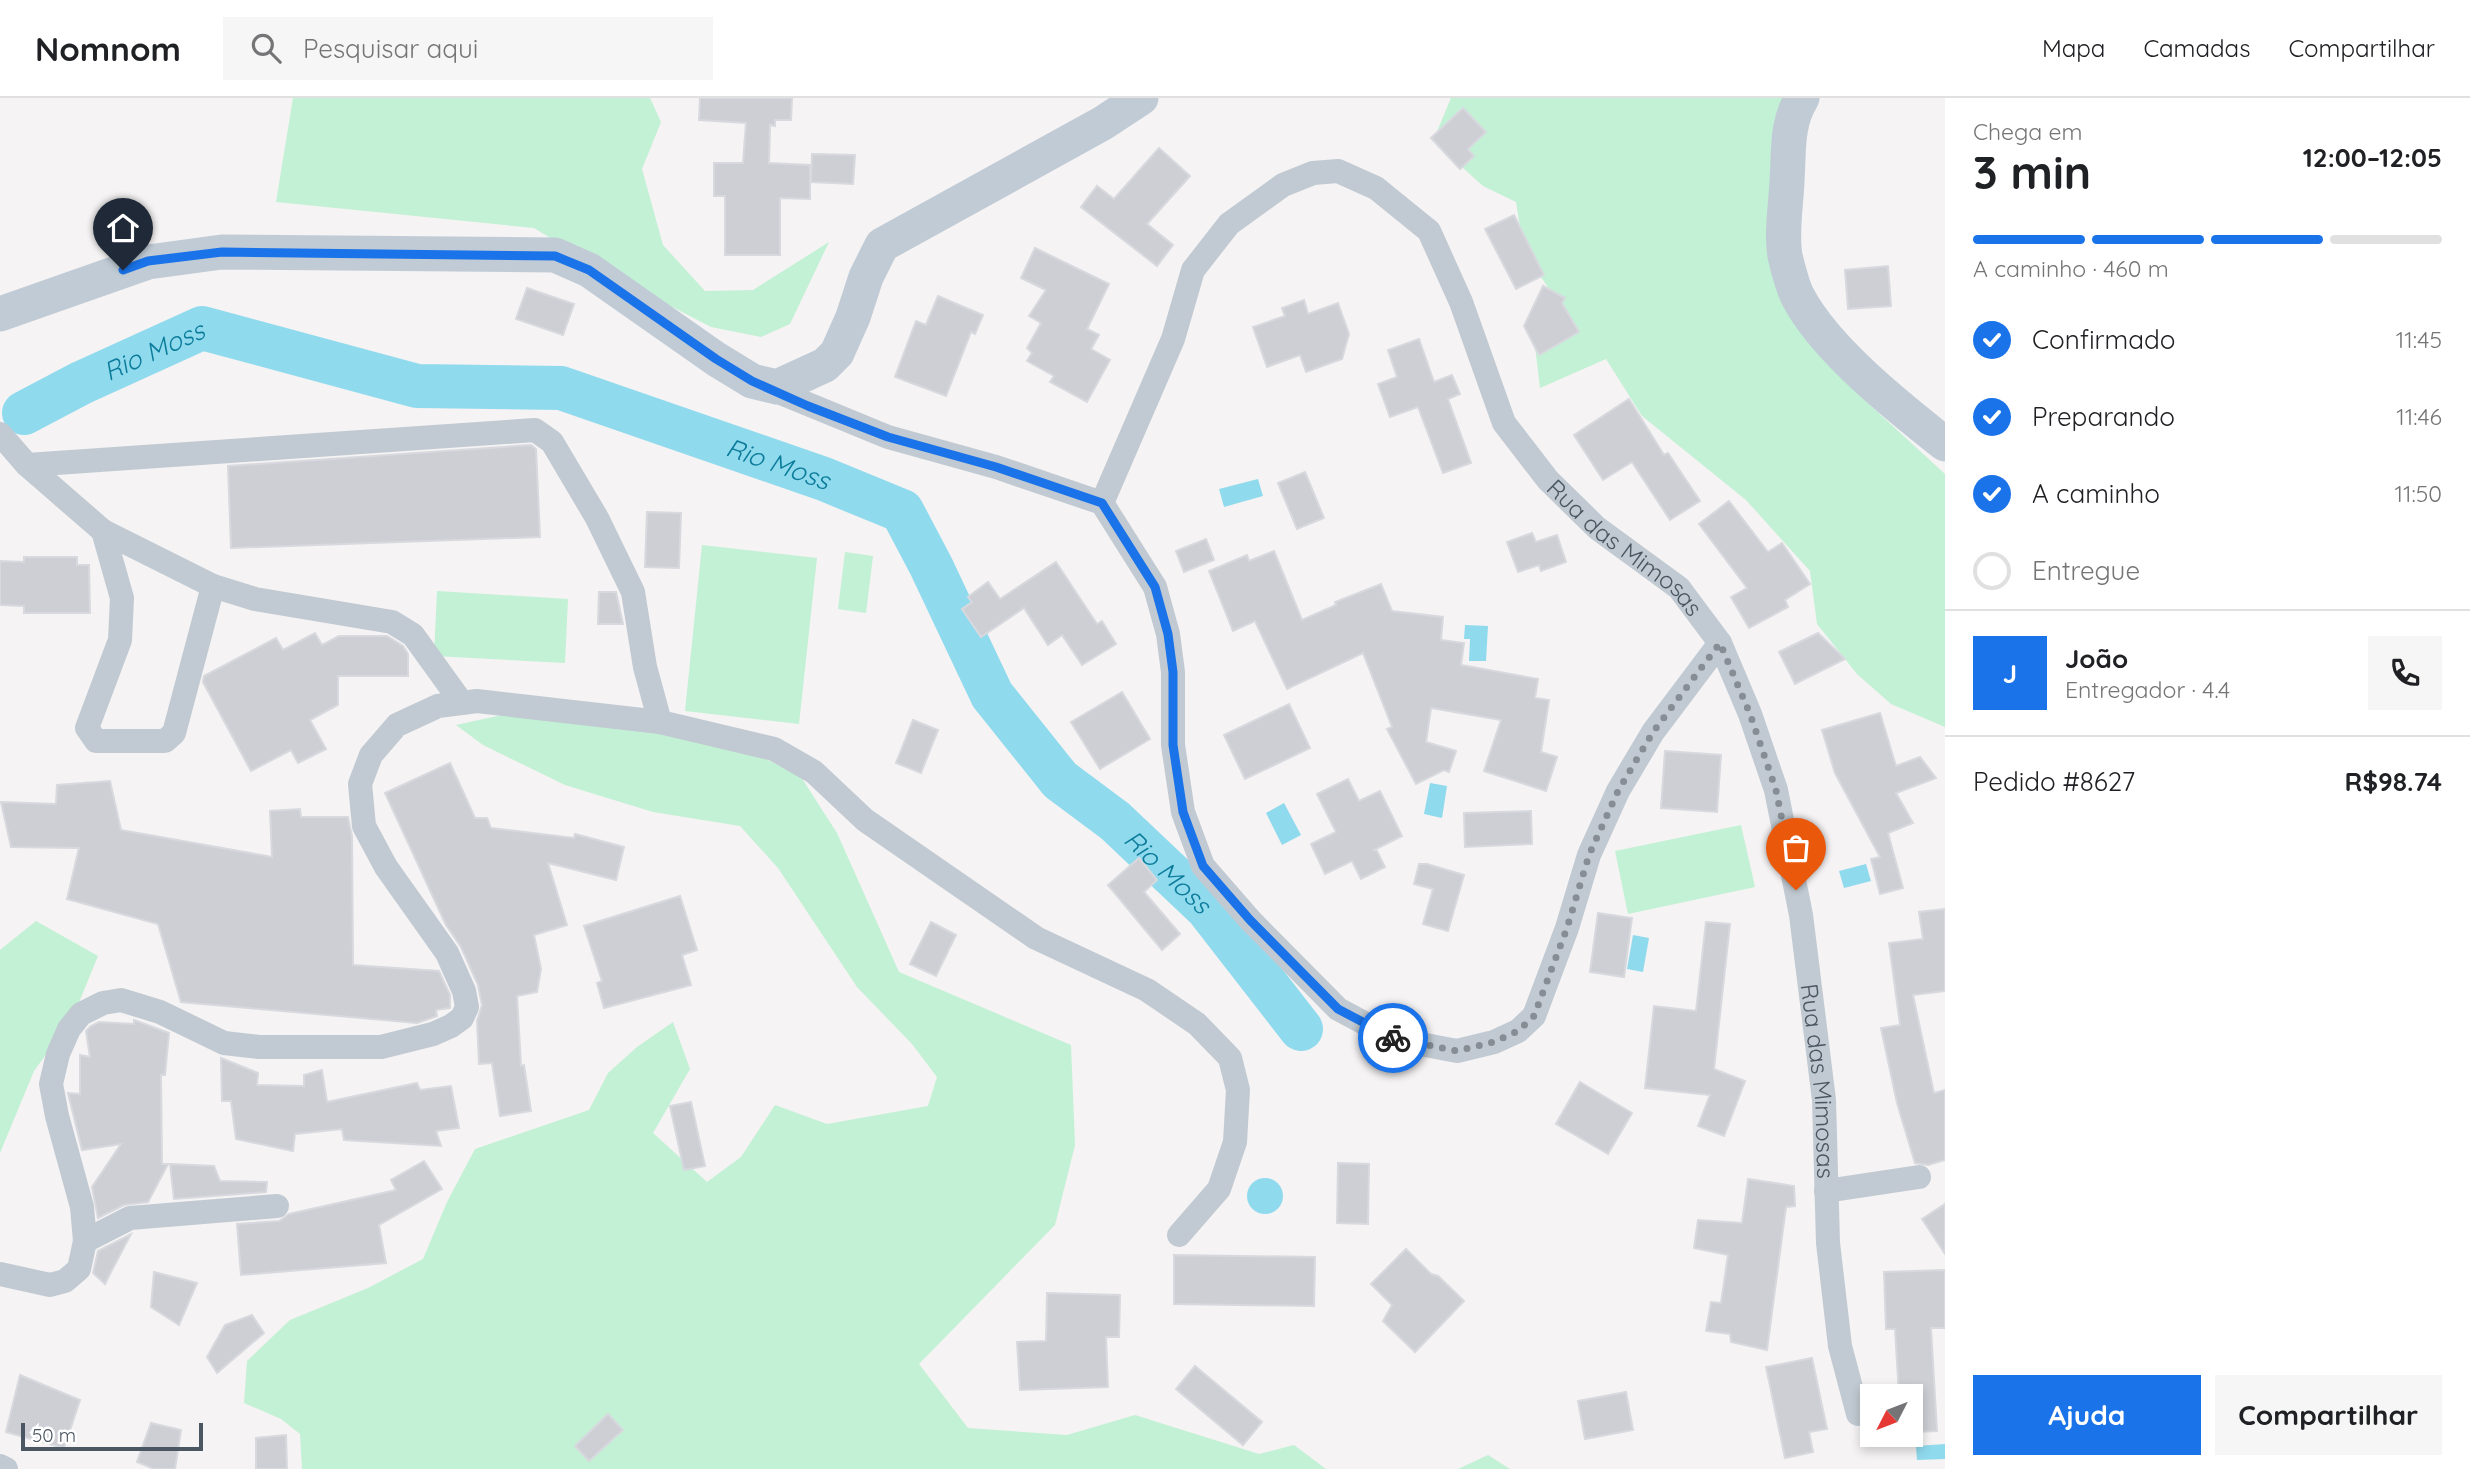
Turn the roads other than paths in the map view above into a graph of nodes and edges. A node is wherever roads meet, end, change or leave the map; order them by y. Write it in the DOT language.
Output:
graph roads {
  1 [pos="1141,98"];
  2 [pos="1802,98"];
  3 [pos="0,314"];
  4 [pos="752,381"];
  5 [pos="0,434"];
  6 [pos="1945,444"];
  7 [pos="27,465"];
  8 [pos="1102,503"];
  9 [pos="103,531"];
  10 [pos="213,586"];
  11 [pos="1720,643"];
  12 [pos="462,703"];
  13 [pos="660,722"];
  14 [pos="1919,1177"];
  15 [pos="1826,1191"];
  16 [pos="278,1206"];
  17 [pos="1179,1235"];
  18 [pos="85,1241"];
  19 [pos="0,1274"];
  20 [pos="1858,1414"];
  21 [pos="0,1466"];
  22 [pos="6,1469"];
  1 -- 4 [label="street"];
  2 -- 6 [label="street"];
  3 -- 4 [label="street"];
  4 -- 8 [label="street"];
  5 -- 7 [label="street"];
  7 -- 9 [label="street"];
  7 -- 13 [label="street"];
  8 -- 11 [label="street, Rua das Mimosas"];
  8 -- 11 [label="street"];
  9 -- 10 [label="street"];
  9 -- 10 [label="street"];
  10 -- 12 [label="street"];
  11 -- 15 [label="street, Rua das Mimosas"];
  12 -- 13 [label="street"];
  12 -- 18 [label="street"];
  13 -- 17 [label="street"];
  14 -- 15 [label="street"];
  15 -- 20 [label="street, Rua das Mimosas"];
  16 -- 18 [label="street"];
  18 -- 19 [label="street"];
  21 -- 22 [label="street"];
}
